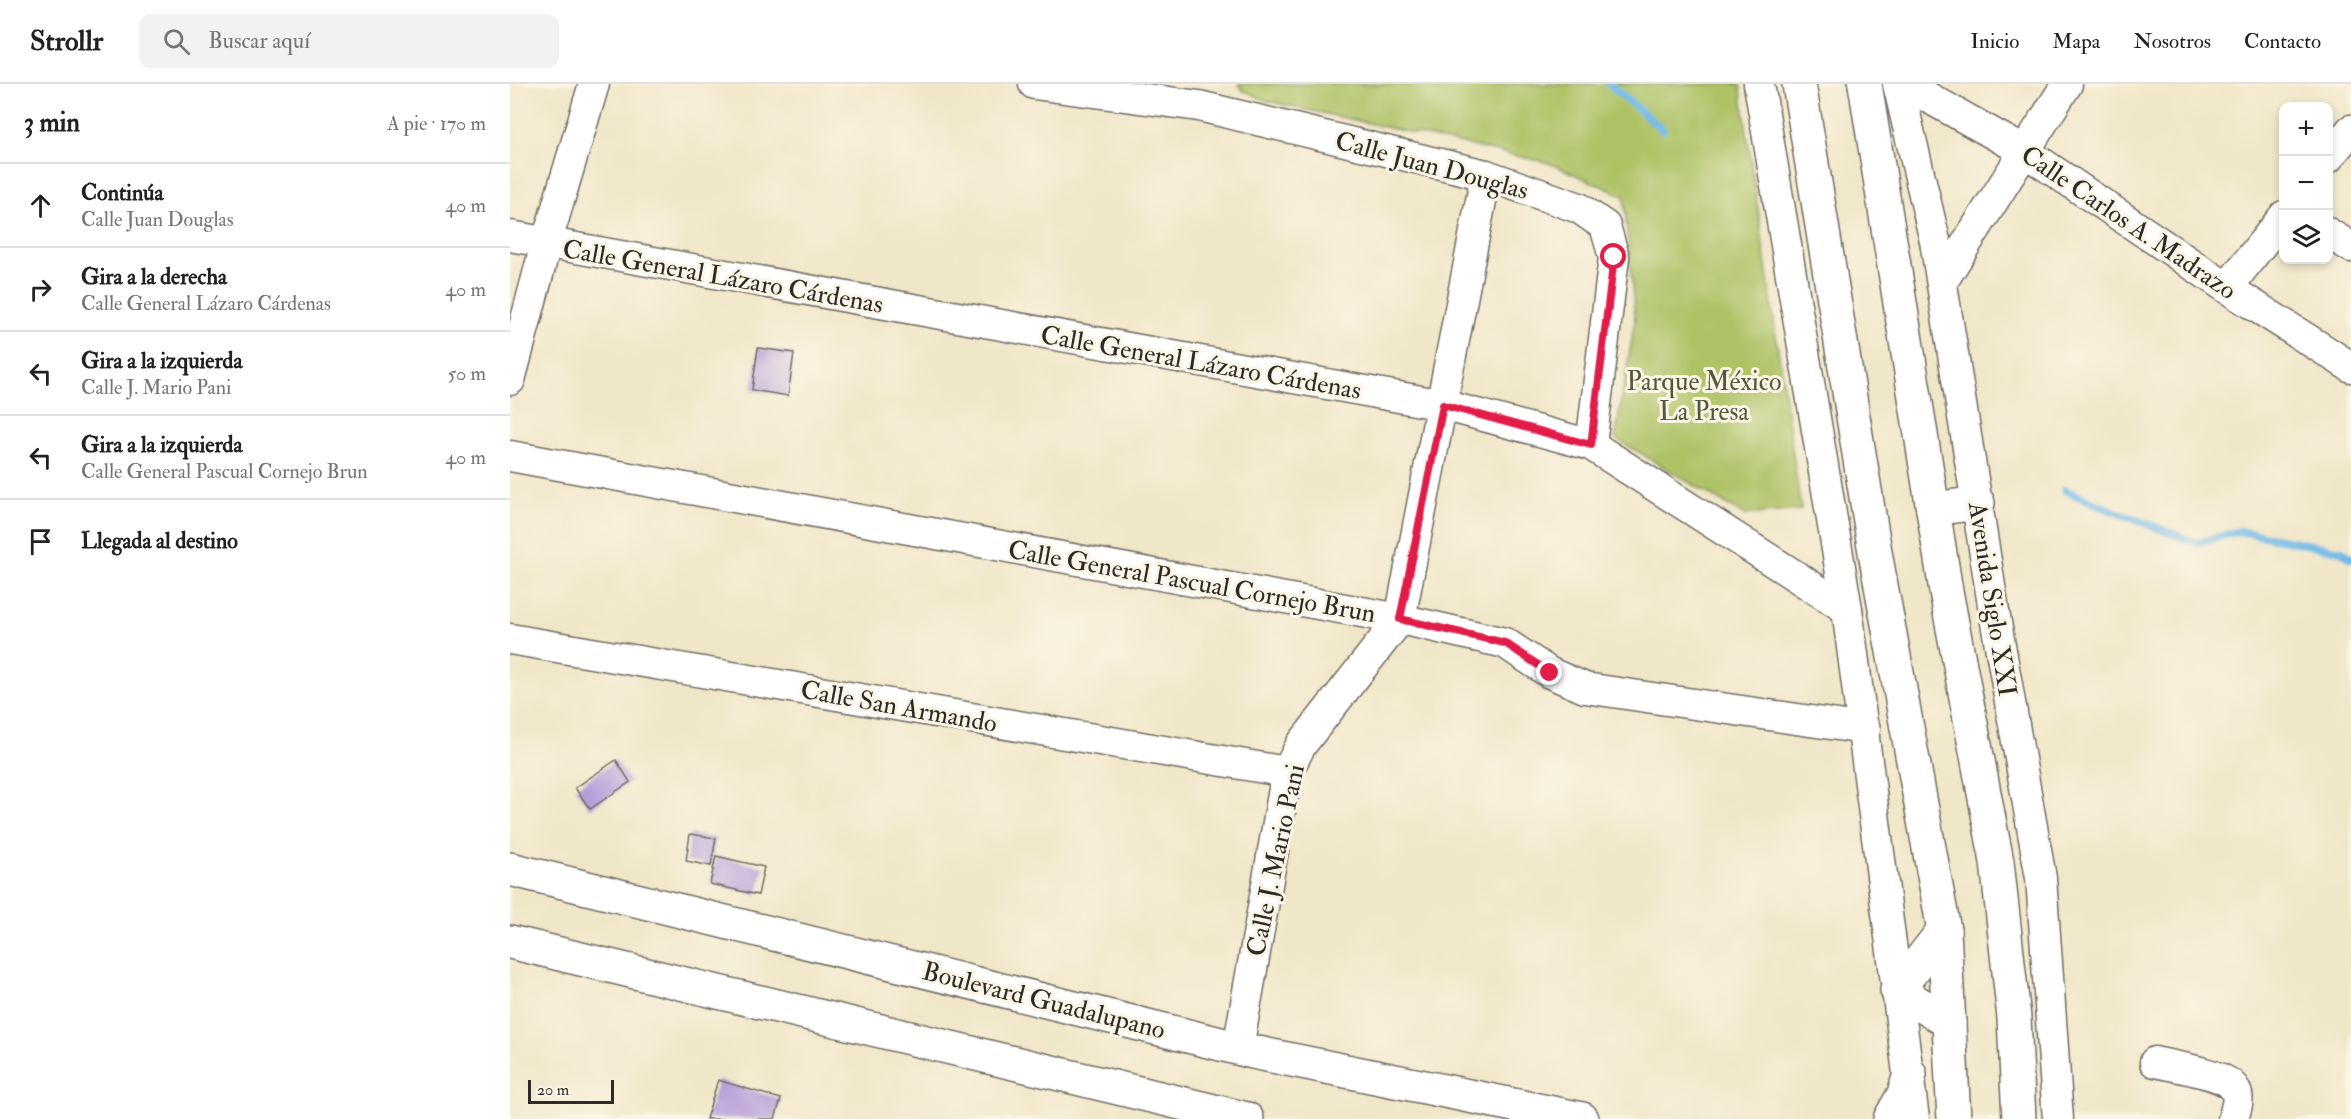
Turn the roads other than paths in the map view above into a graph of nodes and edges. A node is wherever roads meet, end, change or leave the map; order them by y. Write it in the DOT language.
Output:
graph roads {
  1 [pos="594,84"];
  2 [pos="1034,84"];
  3 [pos="1759,84"];
  4 [pos="1799,84"];
  5 [pos="1864,84"];
  6 [pos="1898,84"];
  7 [pos="1904,84"];
  8 [pos="2067,84"];
  9 [pos="1199,95"];
  10 [pos="2351,130"];
  11 [pos="2024,151"];
  12 [pos="2330,156"];
  13 [pos="1486,175"];
  14 [pos="2279,221"];
  15 [pos="510,236"];
  16 [pos="2333,236"];
  17 [pos="546,244"];
  18 [pos="2351,247"];
  19 [pos="1942,282"];
  20 [pos="2227,288"];
  21 [pos="2351,367"];
  22 [pos="510,380"];
  23 [pos="1443,405"];
  24 [pos="1591,445"];
  25 [pos="510,456"];
  26 [pos="1978,503"];
  27 [pos="1933,509"];
  28 [pos="1847,609"];
  29 [pos="1400,619"];
  30 [pos="510,639"];
  31 [pos="1865,729"];
  32 [pos="1287,772"];
  33 [pos="510,868"];
  34 [pos="1944,930"];
  35 [pos="510,942"];
  36 [pos="1897,990"];
  37 [pos="1949,1022"];
  38 [pos="1238,1048"];
  39 [pos="2155,1062"];
  40 [pos="1910,1074"];
  41 [pos="1239,1118"];
  42 [pos="1582,1119"];
  43 [pos="1890,1119"];
  44 [pos="1914,1119"];
  45 [pos="1954,1119"];
  46 [pos="2019,1119"];
  47 [pos="2058,1119"];
  48 [pos="2233,1119"];
  1 -- 17 [label="street"];
  2 -- 9 [label="street, Calle Juan Douglas"];
  3 -- 28 [label="street"];
  4 -- 34 [label="main road"];
  5 -- 27 [label="main road, Avenida Siglo XXI"];
  6 -- 19 [label="street, Avenida Siglo XXI"];
  7 -- 11 [label="street, Calle Carlos A. Madrazo"];
  8 -- 11 [label="street"];
  9 -- 13 [label="street, Calle Juan Douglas"];
  10 -- 12 [label="street"];
  11 -- 19 [label="street"];
  11 -- 20 [label="street, Calle Carlos A. Madrazo"];
  13 -- 23 [label="street, Calle J. Mario Pani"];
  13 -- 24 [label="street, Calle Juan Douglas"];
  14 -- 20 [label="street"];
  15 -- 17 [label="street, Calle General Lázaro Cárdenas"];
  16 -- 18 [label="street"];
  17 -- 22 [label="street"];
  17 -- 23 [label="street, Calle General Lázaro Cárdenas"];
  19 -- 26 [label="street, Avenida Siglo XXI"];
  20 -- 21 [label="street, Calle Carlos A. Madrazo"];
  23 -- 24 [label="street, Calle General Lázaro Cárdenas"];
  23 -- 29 [label="street, Calle J. Mario Pani"];
  24 -- 28 [label="street, Calle General Lázaro Cárdenas"];
  25 -- 29 [label="street, Calle General Pascual Cornejo Brun"];
  26 -- 27 [label="main road"];
  26 -- 47 [label="street, Avenida Siglo XXI"];
  27 -- 46 [label="main road, Avenida Siglo XXI"];
  28 -- 31 [label="street"];
  29 -- 31 [label="street, Calle General Pascual Cornejo Brun"];
  29 -- 32 [label="street, Calle J. Mario Pani"];
  30 -- 32 [label="street, Calle San Armando"];
  31 -- 36 [label="street"];
  32 -- 38 [label="street, Calle J. Mario Pani"];
  33 -- 38 [label="main road, Boulevard Guadalupano"];
  34 -- 36 [label="main road"];
  34 -- 37 [label="main road"];
  35 -- 41 [label="main road"];
  36 -- 37 [label="main road"];
  36 -- 40 [label="street"];
  37 -- 45 [label="main road"];
  38 -- 42 [label="main road, Boulevard Guadalupano"];
  39 -- 48 [label="street"];
  40 -- 43 [label="main road"];
  40 -- 44 [label="street"];
}
